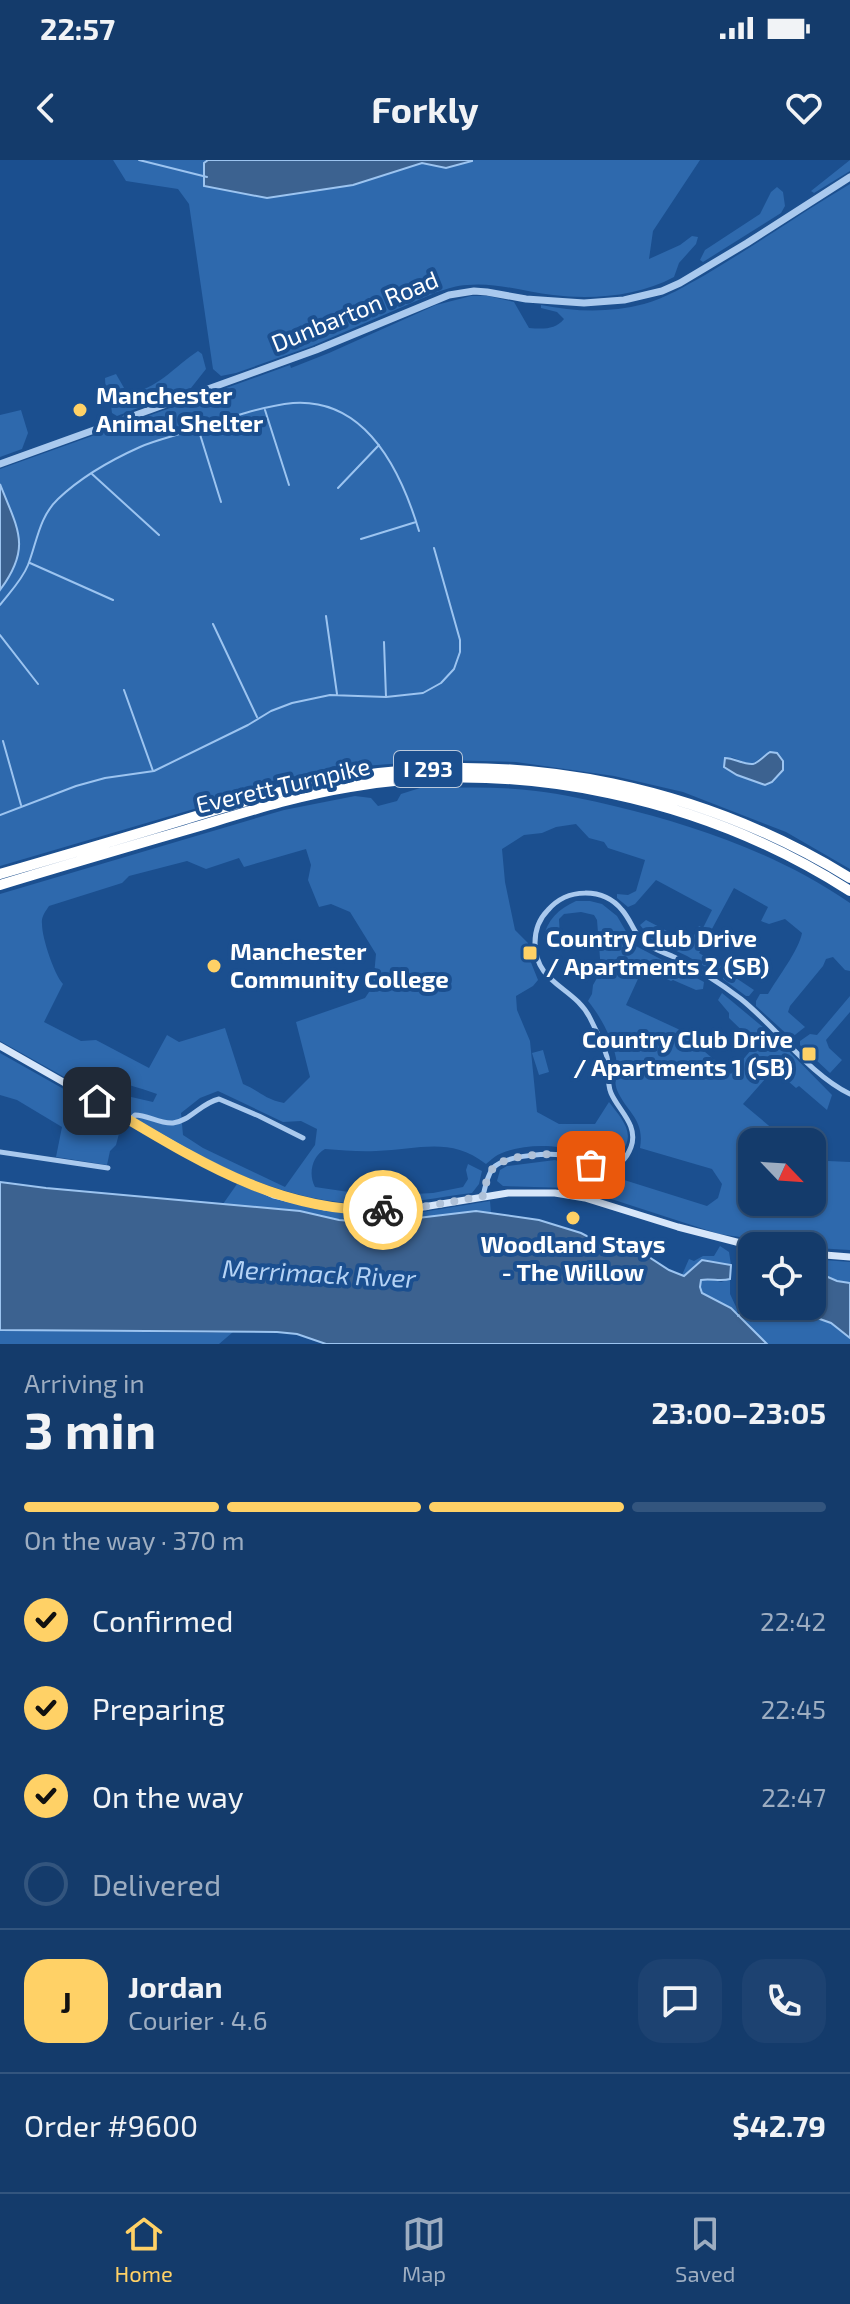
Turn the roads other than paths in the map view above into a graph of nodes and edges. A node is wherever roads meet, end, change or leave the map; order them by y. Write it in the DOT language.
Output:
graph roads {
  1 [pos="850,177"];
  2 [pos="0,464"];
  3 [pos="0,874"];
  4 [pos="850,878"];
  5 [pos="0,885"];
  6 [pos="850,891"];
  7 [pos="0,1046"];
  8 [pos="850,1094"];
  9 [pos="130,1120"];
  10 [pos="303,1138"];
  11 [pos="0,1152"];
  12 [pos="108,1168"];
  13 [pos="483,1196"];
  14 [pos="738,1243"];
  15 [pos="826,1255"];
  16 [pos="850,1257"];
  1 -- 2 [label="street, Dunbarton Road"];
  3 -- 4 [label="highway, Everett Turnpike / I 293"];
  5 -- 6 [label="highway, Everett Turnpike / I 293"];
  7 -- 9 [label="main road"];
  8 -- 13 [label="street"];
  9 -- 10 [label="street"];
  9 -- 13 [label="main road"];
  11 -- 12 [label="street"];
  13 -- 14 [label="main road"];
  15 -- 16 [label="main road"];
}
